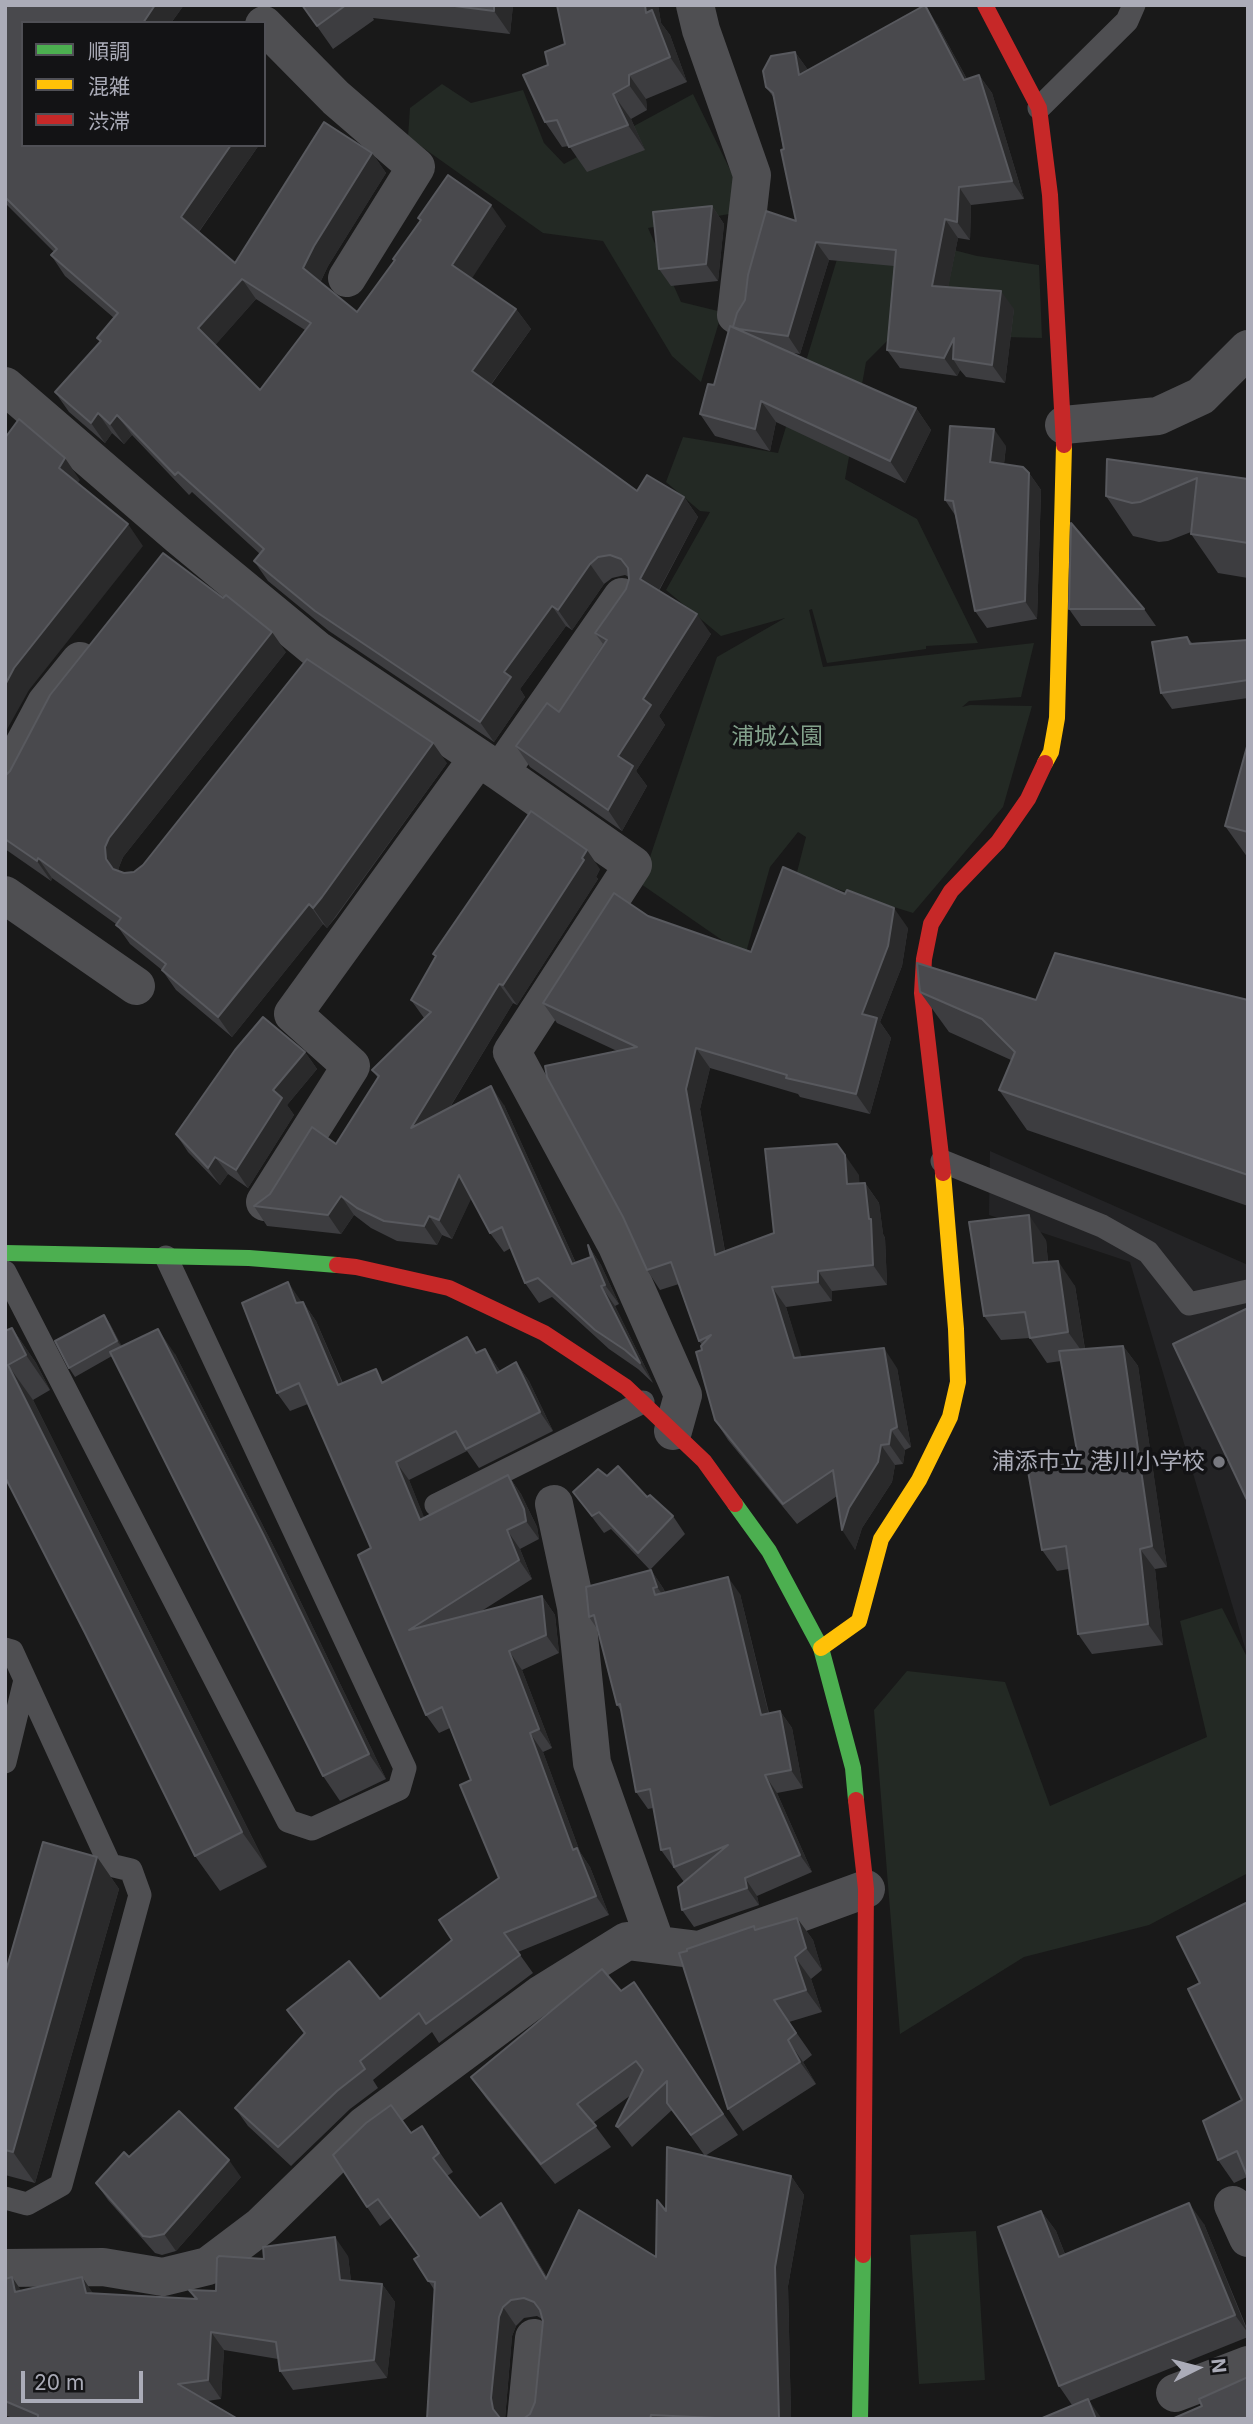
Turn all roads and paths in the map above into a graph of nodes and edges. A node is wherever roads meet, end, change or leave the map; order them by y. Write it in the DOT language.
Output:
graph roads {
  1 [pos="245,5"];
  2 [pos="695,5"];
  3 [pos="985,5"];
  4 [pos="1133,5"];
  5 [pos="260,21"];
  6 [pos="266,27"];
  7 [pos="1039,108"];
  8 [pos="347,278"];
  9 [pos="736,315"];
  10 [pos="1248,349"];
  11 [pos="5,386"];
  12 [pos="1065,425"];
  13 [pos="179,536"];
  14 [pos="154,567"];
  15 [pos="622,597"];
  16 [pos="104,630"];
  17 [pos="316,649"];
  18 [pos="291,680"];
  19 [pos="489,765"];
  20 [pos="5,780"];
  21 [pos="5,895"];
  22 [pos="136,986"];
  23 [pos="942,1161"];
  24 [pos="265,1202"];
  25 [pos="5,1253"];
  26 [pos="166,1257"];
  27 [pos="5,1272"];
  28 [pos="1248,1291"];
  29 [pos="643,1402"];
  30 [pos="673,1431"];
  31 [pos="554,1504"];
  32 [pos="436,1505"];
  33 [pos="821,1648"];
  34 [pos="5,1649"];
  35 [pos="25,1680"];
  36 [pos="5,1762"];
  37 [pos="866,1889"];
  38 [pos="656,1944"];
  39 [pos="5,2198"];
  40 [pos="5,2268"];
  41 [pos="534,2338"];
  42 [pos="1248,2365"];
  43 [pos="1175,2393"];
  44 [pos="526,2419"];
  45 [pos="860,2419"];
  1 -- 5 [label="street"];
  2 -- 9 [label="street"];
  3 -- 7 [label="street"];
  4 -- 7 [label="lane"];
  6 -- 8 [label="street"];
  7 -- 12 [label="street"];
  10 -- 12 [label="street"];
  11 -- 13 [label="street"];
  12 -- 23 [label="street"];
  13 -- 14 [label="street"];
  13 -- 17 [label="street"];
  15 -- 19 [label="street"];
  16 -- 20 [label="street"];
  17 -- 18 [label="street"];
  17 -- 19 [label="street"];
  19 -- 24 [label="street"];
  19 -- 30 [label="street"];
  21 -- 22 [label="street"];
  23 -- 28 [label="lane"];
  23 -- 33 [label="street"];
  25 -- 26 [label="street"];
  26 -- 27 [label="lane"];
  26 -- 29 [label="street"];
  29 -- 30 [label="street"];
  29 -- 32 [label="lane"];
  30 -- 33 [label="street"];
  31 -- 38 [label="street"];
  33 -- 37 [label="street"];
  34 -- 35 [label="lane"];
  35 -- 36 [label="lane"];
  35 -- 39 [label="lane"];
  37 -- 38 [label="street"];
  37 -- 45 [label="street"];
  38 -- 40 [label="street"];
  41 -- 44 [label="street"];
  42 -- 43 [label="street"];
}
